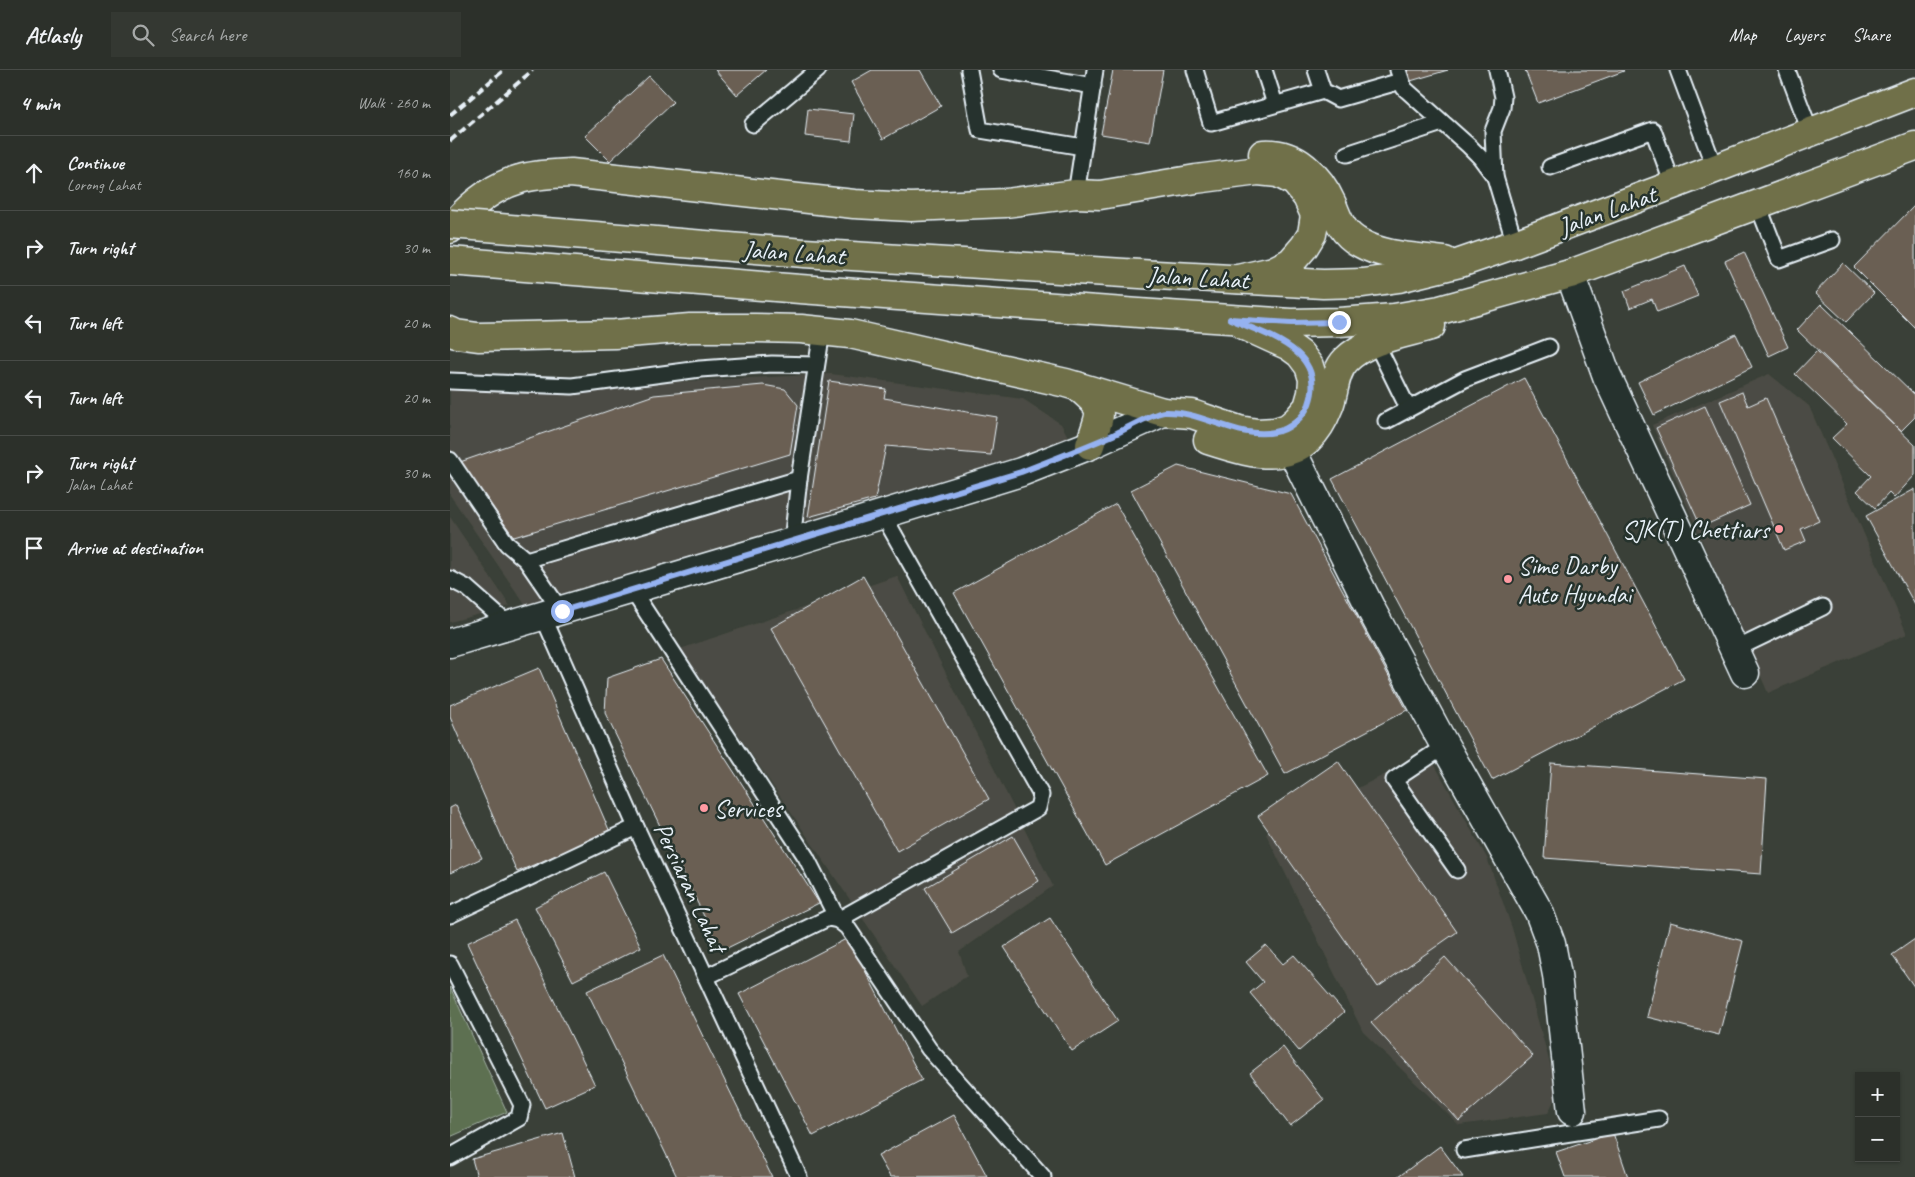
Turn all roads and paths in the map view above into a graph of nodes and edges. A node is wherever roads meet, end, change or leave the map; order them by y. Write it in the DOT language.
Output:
graph roads {
  1 [pos="818,70"];
  2 [pos="970,70"];
  3 [pos="1001,70"];
  4 [pos="1095,70"];
  5 [pos="1195,70"];
  6 [pos="1264,70"];
  7 [pos="1316,70"];
  8 [pos="1497,70"];
  9 [pos="1678,70"];
  10 [pos="1787,70"];
  11 [pos="1400,76"];
  12 [pos="1093,86"];
  13 [pos="1322,91"];
  14 [pos="1915,92"];
  15 [pos="1275,104"];
  16 [pos="1442,123"];
  17 [pos="753,124"];
  18 [pos="1810,131"];
  19 [pos="1915,146"];
  20 [pos="1083,147"];
  21 [pos="1347,154"];
  22 [pos="1550,167"];
  23 [pos="1715,169"];
  24 [pos="1495,177"];
  25 [pos="1673,185"];
  26 [pos="1076,194"];
  27 [pos="1758,205"];
  28 [pos="450,224"];
  29 [pos="450,229"];
  30 [pos="1832,240"];
  31 [pos="1515,244"];
  32 [pos="450,261"];
  33 [pos="1460,263"];
  34 [pos="1570,274"];
  35 [pos="1238,279"];
  36 [pos="1506,293"];
  37 [pos="1230,319"];
  38 [pos="450,331"];
  39 [pos="822,331"];
  40 [pos="1376,343"];
  41 [pos="1549,347"];
  42 [pos="816,364"];
  43 [pos="450,380"];
  44 [pos="1077,386"];
  45 [pos="1408,408"];
  46 [pos="1163,412"];
  47 [pos="1386,421"];
  48 [pos="1090,445"];
  49 [pos="1292,451"];
  50 [pos="450,460"];
  51 [pos="800,479"];
  52 [pos="882,513"];
  53 [pos="792,542"];
  54 [pos="526,560"];
  55 [pos="450,579"];
  56 [pos="632,590"];
  57 [pos="1824,607"];
  58 [pos="552,614"];
  59 [pos="510,626"];
  60 [pos="450,643"];
  61 [pos="1740,661"];
  62 [pos="1445,746"];
  63 [pos="636,827"];
  64 [pos="1456,870"];
  65 [pos="450,915"];
  66 [pos="838,920"];
  67 [pos="450,964"];
  68 [pos="706,977"];
  69 [pos="1659,1119"];
  70 [pos="1574,1122"];
  71 [pos="1464,1150"];
  72 [pos="450,1156"];
  73 [pos="799,1177"];
  74 [pos="1043,1177"];
  1 -- 17 [label="lane"];
  2 -- 20 [label="lane"];
  3 -- 12 [label="lane"];
  4 -- 12 [label="lane"];
  5 -- 15 [label="lane"];
  6 -- 15 [label="lane"];
  7 -- 13 [label="lane"];
  8 -- 24 [label="lane"];
  9 -- 23 [label="lane"];
  10 -- 18 [label="lane"];
  11 -- 13 [label="lane"];
  11 -- 16 [label="lane"];
  12 -- 20 [label="lane"];
  13 -- 15 [label="lane"];
  14 -- 18 [label="main road, Jalan Lahat"];
  16 -- 21 [label="lane"];
  16 -- 24 [label="lane"];
  18 -- 23 [label="main road, Jalan Lahat"];
  19 -- 27 [label="main road, Jalan Lahat"];
  20 -- 26 [label="lane"];
  22 -- 25 [label="lane"];
  23 -- 25 [label="main road, Jalan Lahat"];
  24 -- 31 [label="lane"];
  25 -- 31 [label="main road, Jalan Lahat"];
  26 -- 29 [label="main road"];
  26 -- 33 [label="main road"];
  26 -- 35 [label="main road"];
  27 -- 30 [label="lane"];
  27 -- 34 [label="main road, Jalan Lahat"];
  28 -- 35 [label="main road, Jalan Lahat, bridge"];
  31 -- 33 [label="main road, Jalan Lahat"];
  32 -- 37 [label="main road, Jalan Lahat"];
  33 -- 35 [label="main road, Jalan Lahat"];
  34 -- 36 [label="main road, Jalan Lahat"];
  34 -- 61 [label="street"];
  36 -- 37 [label="main road, Jalan Lahat"];
  36 -- 40 [label="main road"];
  37 -- 46 [label="main road"];
  38 -- 39 [label="main road"];
  39 -- 42 [label="lane"];
  39 -- 44 [label="main road"];
  40 -- 45 [label="lane"];
  40 -- 49 [label="main road"];
  41 -- 45 [label="lane"];
  42 -- 43 [label="lane"];
  42 -- 51 [label="lane"];
  44 -- 46 [label="main road"];
  44 -- 48 [label="main road"];
  45 -- 47 [label="lane"];
  46 -- 48 [label="street"];
  46 -- 49 [label="main road"];
  48 -- 52 [label="street"];
  49 -- 62 [label="street"];
  50 -- 54 [label="lane, Persiaran Lahat"];
  51 -- 53 [label="lane"];
  51 -- 54 [label="lane"];
  52 -- 53 [label="street"];
  52 -- 66 [label="lane"];
  53 -- 56 [label="street"];
  54 -- 58 [label="lane, Persiaran Lahat"];
  55 -- 59 [label="lane"];
  56 -- 58 [label="street"];
  56 -- 66 [label="lane"];
  57 -- 61 [label="lane"];
  58 -- 59 [label="street"];
  58 -- 63 [label="lane, Persiaran Lahat"];
  59 -- 60 [label="street"];
  62 -- 64 [label="lane"];
  62 -- 70 [label="street"];
  63 -- 65 [label="lane"];
  63 -- 68 [label="lane, Persiaran Lahat"];
  66 -- 68 [label="lane"];
  66 -- 74 [label="lane"];
  67 -- 72 [label="lane"];
  68 -- 73 [label="lane, Persiaran Lahat"];
  69 -- 70 [label="lane"];
  70 -- 71 [label="lane"];
}
